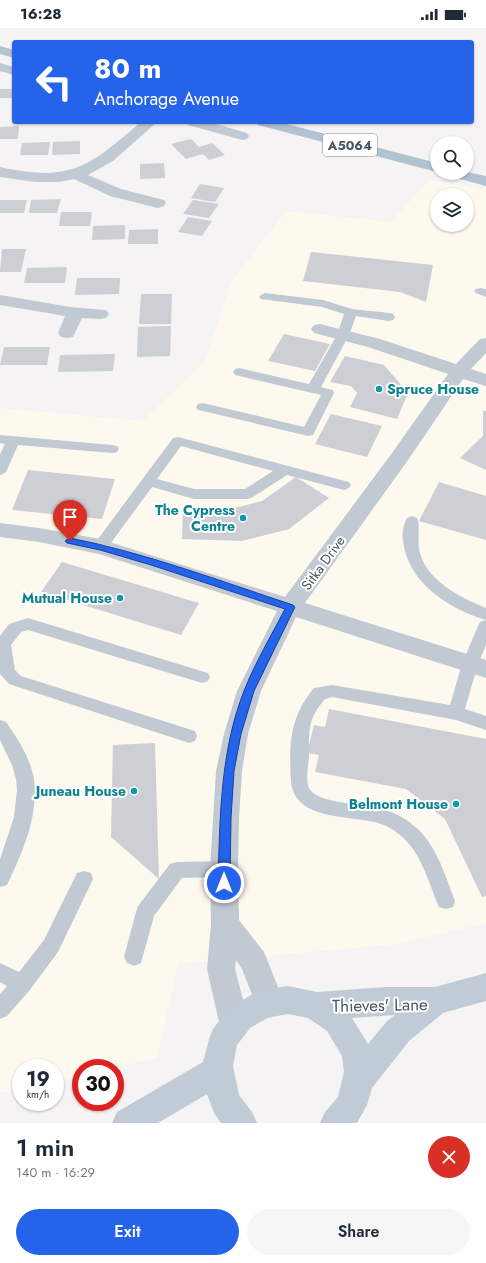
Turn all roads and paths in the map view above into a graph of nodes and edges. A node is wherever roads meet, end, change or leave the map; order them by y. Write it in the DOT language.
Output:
graph roads {
  1 [pos="0,50"];
  2 [pos="12,53"];
  3 [pos="0,67"];
  4 [pos="12,70"];
  5 [pos="148,124"];
  6 [pos="198,124"];
  7 [pos="271,124"];
  8 [pos="242,136"];
  9 [pos="430,166"];
  10 [pos="0,172"];
  11 [pos="76,174"];
  12 [pos="474,178"];
  13 [pos="486,181"];
  14 [pos="158,203"];
  15 [pos="265,297"];
  16 [pos="0,300"];
  17 [pos="351,312"];
  18 [pos="75,313"];
  19 [pos="100,314"];
  20 [pos="389,317"];
  21 [pos="320,329"];
  22 [pos="67,333"];
  23 [pos="342,335"];
  24 [pos="486,343"];
  25 [pos="459,371"];
  26 [pos="239,372"];
  27 [pos="486,380"];
  28 [pos="313,389"];
  29 [pos="202,407"];
  30 [pos="6,440"];
  31 [pos="112,450"];
  32 [pos="286,469"];
  33 [pos="0,470"];
  34 [pos="148,481"];
  35 [pos="344,485"];
  36 [pos="412,521"];
  37 [pos="0,530"];
  38 [pos="100,547"];
  39 [pos="290,607"];
  40 [pos="486,614"];
  41 [pos="486,626"];
  42 [pos="2,644"];
  43 [pos="478,666"];
  44 [pos="202,677"];
  45 [pos="456,713"];
  46 [pos="486,723"];
  47 [pos="0,727"];
  48 [pos="189,736"];
  49 [pos="224,869"];
  50 [pos="0,879"];
  51 [pos="84,879"];
  52 [pos="446,901"];
  53 [pos="225,924"];
  54 [pos="134,957"];
  55 [pos="0,972"];
  56 [pos="22,984"];
  57 [pos="486,987"];
  58 [pos="435,1001"];
  59 [pos="269,1002"];
  60 [pos="318,1006"];
  61 [pos="0,1009"];
  62 [pos="234,1022"];
  63 [pos="217,1071"];
  64 [pos="360,1078"];
  65 [pos="128,1123"];
  66 [pos="241,1123"];
  67 [pos="336,1123"];
  1 -- 2 [label="main road"];
  3 -- 4 [label="street"];
  5 -- 11 [label="street"];
  6 -- 8 [label="street"];
  7 -- 9 [label="main road, A5064"];
  10 -- 11 [label="street"];
  11 -- 14 [label="street"];
  12 -- 13 [label="main road"];
  15 -- 17 [label="lane"];
  16 -- 18 [label="street"];
  17 -- 20 [label="lane"];
  17 -- 23 [label="lane"];
  18 -- 19 [label="street"];
  18 -- 22 [label="street"];
  21 -- 23 [label="street"];
  23 -- 25 [label="street"];
  23 -- 28 [label="lane"];
  24 -- 25 [label="street, Sitka Drive"];
  25 -- 27 [label="street"];
  25 -- 39 [label="street, Sitka Drive"];
  26 -- 28 [label="lane"];
  28 -- 29 [label="lane"];
  30 -- 31 [label="lane"];
  30 -- 33 [label="lane"];
  32 -- 34 [label="lane"];
  32 -- 34 [label="lane"];
  32 -- 35 [label="lane"];
  34 -- 38 [label="lane"];
  36 -- 40 [label="lane"];
  37 -- 38 [label="street"];
  38 -- 39 [label="street"];
  39 -- 43 [label="street"];
  39 -- 49 [label="street, Sitka Drive"];
  41 -- 43 [label="lane"];
  42 -- 44 [label="lane"];
  42 -- 48 [label="lane"];
  43 -- 45 [label="lane"];
  45 -- 46 [label="lane"];
  45 -- 52 [label="lane"];
  47 -- 50 [label="lane"];
  49 -- 53 [label="street, Sitka Drive"];
  49 -- 54 [label="lane"];
  51 -- 56 [label="lane"];
  53 -- 59 [label="street"];
  53 -- 62 [label="street, Sitka Drive"];
  55 -- 56 [label="lane"];
  56 -- 61 [label="lane"];
  57 -- 58 [label="main road"];
  58 -- 60 [label="main road, Thieves' Lane"];
  58 -- 64 [label="main road, Thieves' Lane"];
  59 -- 60 [label="main road"];
  59 -- 62 [label="main road"];
  60 -- 64 [label="main road"];
  62 -- 63 [label="main road"];
  63 -- 65 [label="main road"];
  63 -- 66 [label="main road"];
  64 -- 67 [label="main road"];
}
